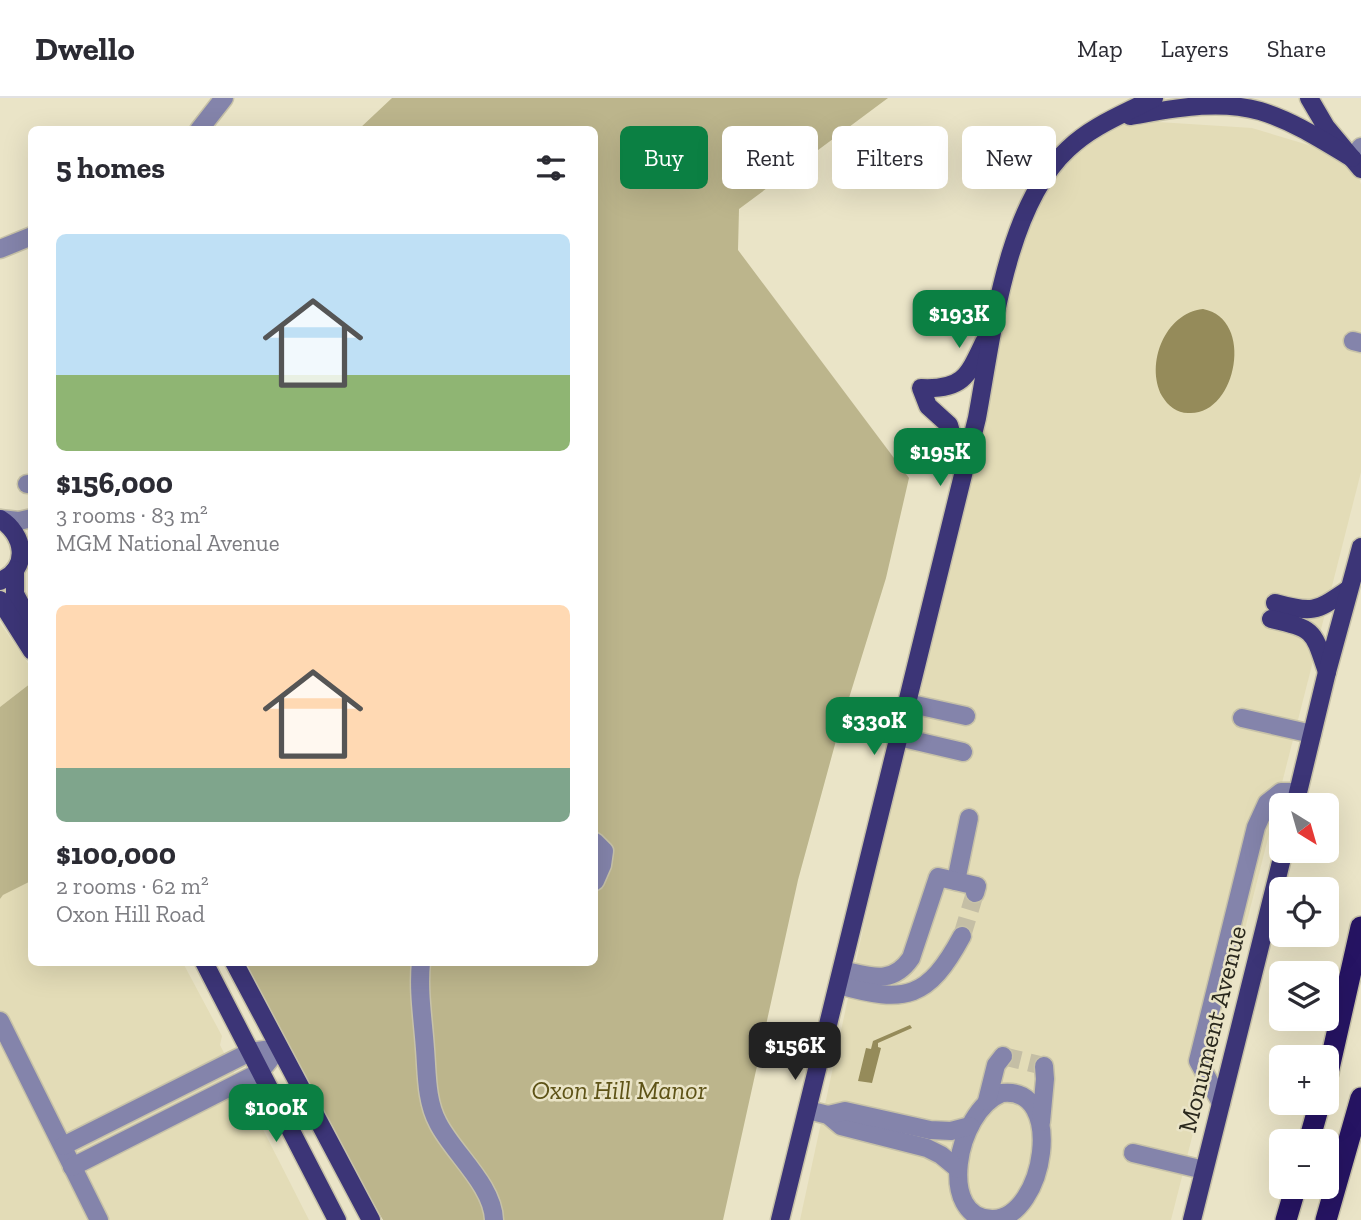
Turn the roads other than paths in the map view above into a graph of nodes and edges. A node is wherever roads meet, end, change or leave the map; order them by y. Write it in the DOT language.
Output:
graph roads {
  1 [pos="224,98"];
  2 [pos="1154,98"];
  3 [pos="1309,98"];
  4 [pos="1111,119"];
  5 [pos="202,126"];
  6 [pos="1358,158"];
  7 [pos="28,238"];
  8 [pos="0,249"];
  9 [pos="996,316"];
  10 [pos="963,474"];
  11 [pos="0,519"];
  12 [pos="28,519"];
  13 [pos="1361,547"];
  14 [pos="17,562"];
  15 [pos="1349,589"];
  16 [pos="0,600"];
  17 [pos="28,618"];
  18 [pos="28,645"];
  19 [pos="1327,673"];
  20 [pos="907,703"];
  21 [pos="966,716"];
  22 [pos="1242,718"];
  23 [pos="1312,734"];
  24 [pos="899,737"];
  25 [pos="962,752"];
  26 [pos="1298,793"];
  27 [pos="1269,801"];
  28 [pos="969,818"];
  29 [pos="598,845"];
  30 [pos="1281,863"];
  31 [pos="598,874"];
  32 [pos="956,881"];
  33 [pos="975,893"];
  34 [pos="1361,927"];
  35 [pos="962,936"];
  36 [pos="206,966"];
  37 [pos="236,966"];
  38 [pos="421,966"];
  39 [pos="1361,976"];
  40 [pos="841,977"];
  41 [pos="0,1021"];
  42 [pos="1334,1045"];
  43 [pos="1338,1045"];
  44 [pos="279,1048"];
  45 [pos="250,1052"];
  46 [pos="1003,1056"];
  47 [pos="1044,1066"];
  48 [pos="260,1072"];
  49 [pos="1361,1098"];
  50 [pos="988,1101"];
  51 [pos="1221,1102"];
  52 [pos="808,1110"];
  53 [pos="828,1115"];
  54 [pos="1041,1125"];
  55 [pos="970,1126"];
  56 [pos="63,1146"];
  57 [pos="1133,1153"];
  58 [pos="72,1167"];
  59 [pos="958,1169"];
  60 [pos="1204,1170"];
  61 [pos="1292,1199"];
  62 [pos="99,1220"];
  63 [pos="337,1220"];
  64 [pos="371,1220"];
  65 [pos="494,1220"];
  66 [pos="780,1220"];
  67 [pos="1192,1220"];
  68 [pos="1286,1220"];
  69 [pos="1326,1220"];
  1 -- 5 [label="street"];
  2 -- 4 [label="main road"];
  3 -- 6 [label="main road"];
  4 -- 6 [label="main road"];
  4 -- 9 [label="main road"];
  7 -- 8 [label="street"];
  9 -- 10 [label="main road"];
  9 -- 10 [label="main road"];
  10 -- 20 [label="main road"];
  11 -- 12 [label="street"];
  11 -- 14 [label="main road"];
  13 -- 15 [label="main road"];
  14 -- 17 [label="main road"];
  15 -- 19 [label="main road"];
  15 -- 19 [label="main road"];
  16 -- 18 [label="main road"];
  19 -- 23 [label="main road"];
  20 -- 21 [label="street"];
  20 -- 24 [label="main road"];
  22 -- 23 [label="street"];
  23 -- 26 [label="main road"];
  24 -- 25 [label="street"];
  24 -- 40 [label="main road"];
  27 -- 51 [label="street"];
  28 -- 32 [label="street"];
  29 -- 31 [label="street"];
  30 -- 51 [label="main road, Monument Avenue"];
  32 -- 33 [label="street"];
  32 -- 40 [label="street"];
  34 -- 42 [label="highway"];
  35 -- 40 [label="street"];
  36 -- 45 [label="main road"];
  37 -- 44 [label="main road"];
  38 -- 65 [label="street"];
  39 -- 43 [label="highway"];
  40 -- 52 [label="main road"];
  41 -- 56 [label="street"];
  44 -- 45 [label="street"];
  44 -- 48 [label="street"];
  44 -- 64 [label="main road"];
  45 -- 48 [label="main road"];
  45 -- 56 [label="street"];
  46 -- 50 [label="street"];
  47 -- 54 [label="street"];
  48 -- 58 [label="street"];
  48 -- 63 [label="main road"];
  49 -- 69 [label="highway"];
  50 -- 54 [label="street"];
  50 -- 55 [label="street"];
  51 -- 60 [label="main road, Monument Avenue"];
  52 -- 53 [label="street"];
  52 -- 66 [label="main road"];
  53 -- 55 [label="street"];
  53 -- 59 [label="street"];
  54 -- 59 [label="street"];
  55 -- 59 [label="street"];
  56 -- 58 [label="street"];
  57 -- 60 [label="street"];
  58 -- 62 [label="street"];
  60 -- 67 [label="main road, Monument Avenue"];
  61 -- 68 [label="highway"];
}
